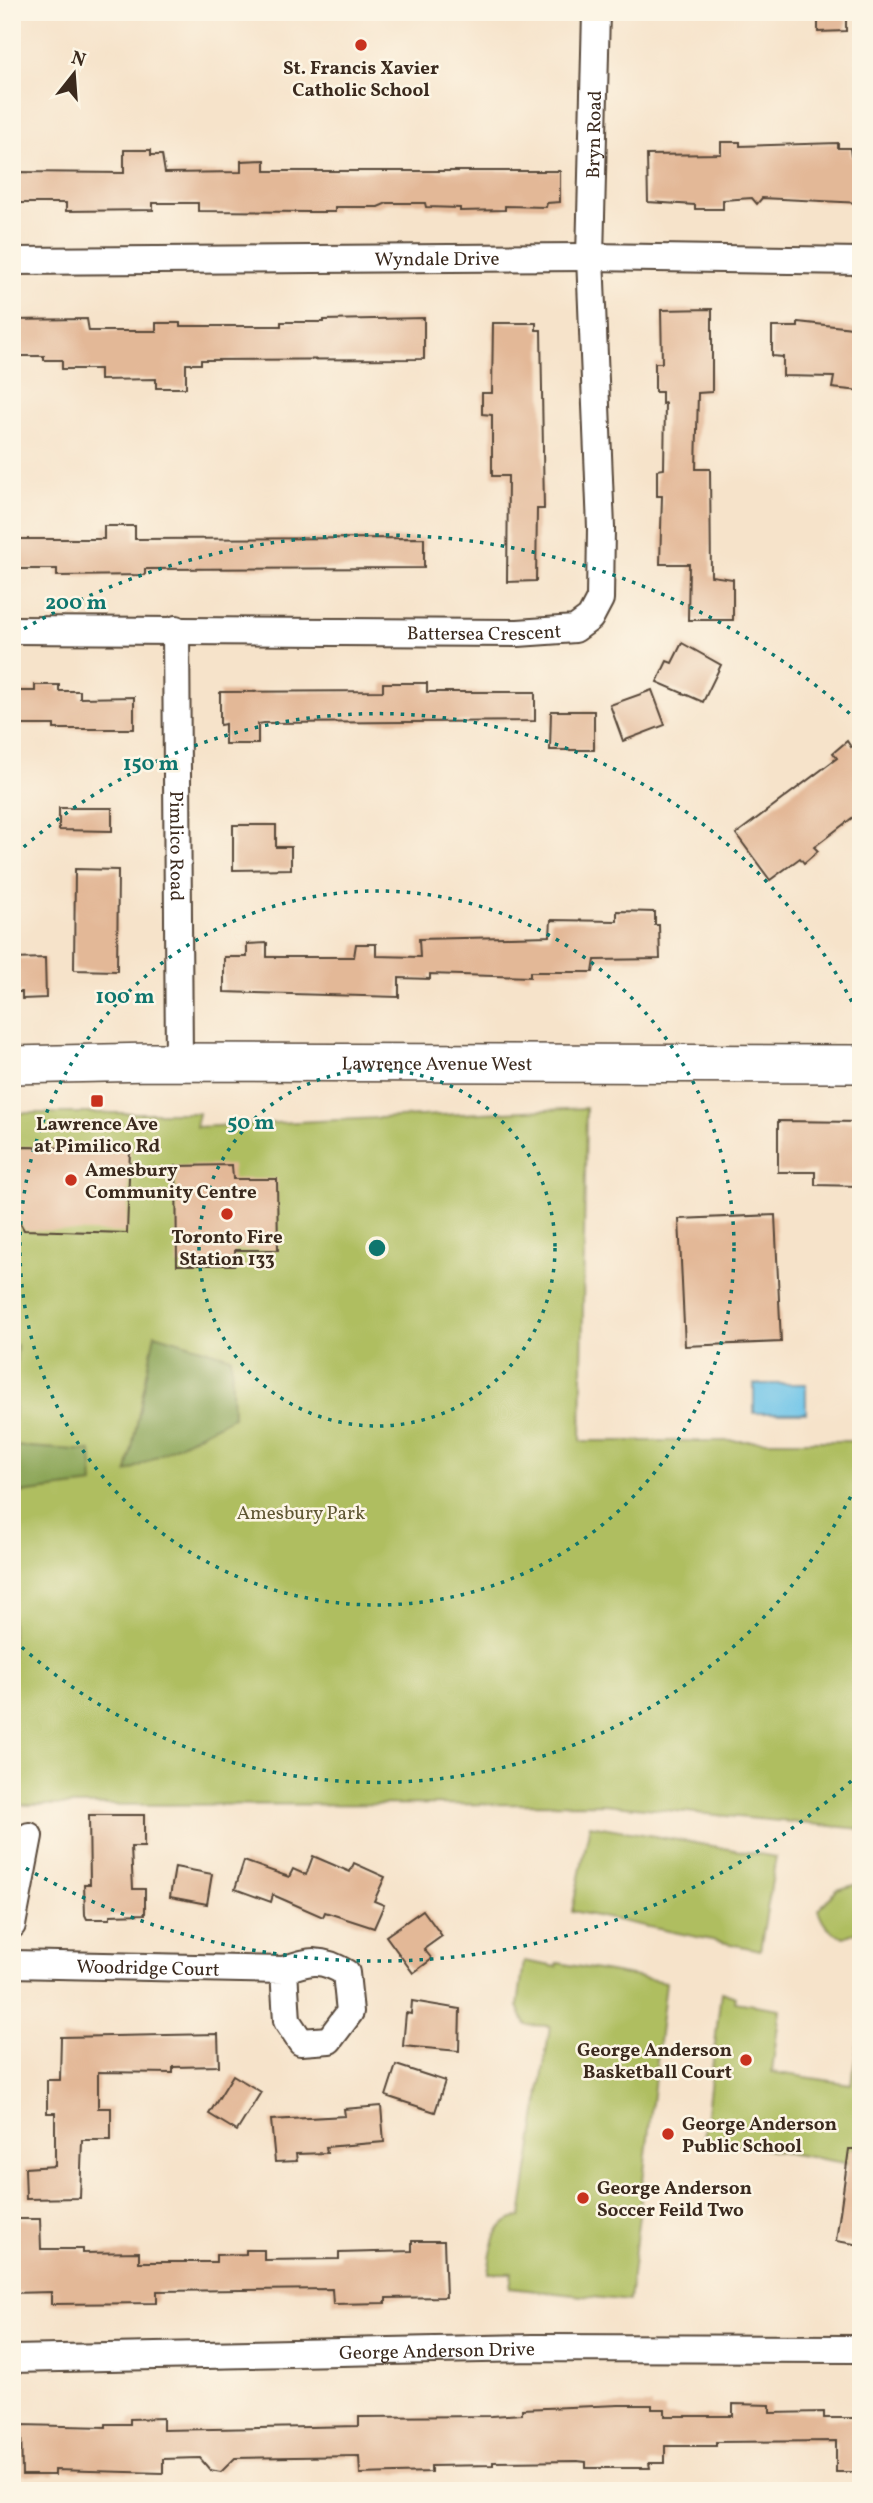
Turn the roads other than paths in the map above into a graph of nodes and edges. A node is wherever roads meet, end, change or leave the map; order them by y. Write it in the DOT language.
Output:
graph roads {
  1 [pos="596,12"];
  2 [pos="590,257"];
  3 [pos="12,261"];
  4 [pos="861,261"];
  5 [pos="176,629"];
  6 [pos="12,630"];
  7 [pos="179,1062"];
  8 [pos="861,1064"];
  9 [pos="12,1065"];
  10 [pos="29,1836"];
  11 [pos="12,1925"];
  12 [pos="12,1964"];
  13 [pos="284,1970"];
  14 [pos="861,2349"];
  15 [pos="12,2359"];
  1 -- 2 [label="street, Bryn Road"];
  2 -- 3 [label="street, Wyndale Drive"];
  2 -- 4 [label="street, Wyndale Drive"];
  2 -- 5 [label="street, Battersea Crescent"];
  5 -- 6 [label="street, Battersea Crescent"];
  5 -- 7 [label="street, Pimlico Road"];
  7 -- 8 [label="main road, Lawrence Avenue West"];
  7 -- 9 [label="main road, Lawrence Avenue West"];
  10 -- 11 [label="street"];
  12 -- 13 [label="street, Woodridge Court"];
  14 -- 15 [label="street, George Anderson Drive"];
}
